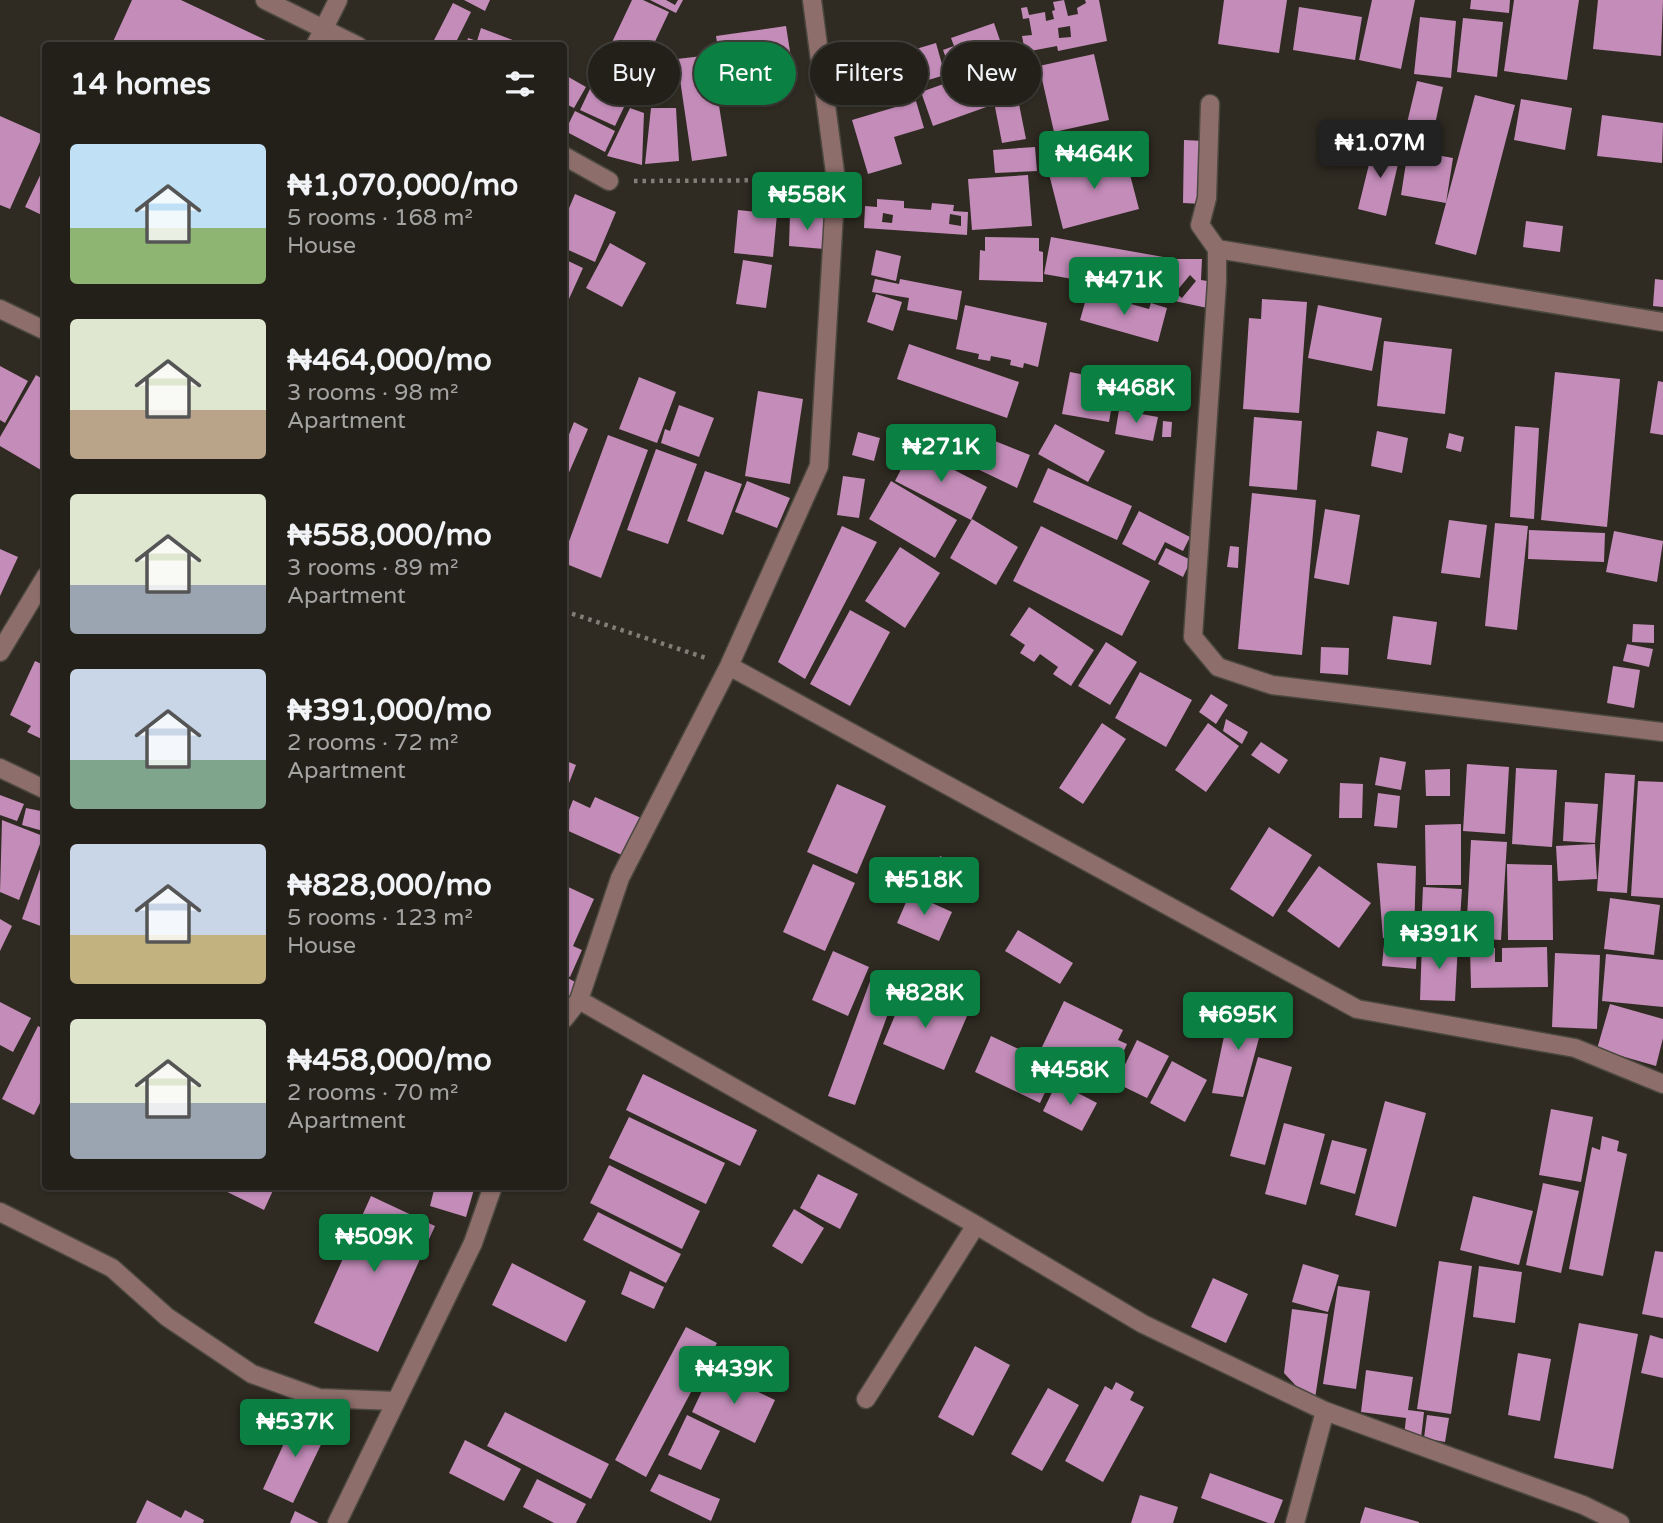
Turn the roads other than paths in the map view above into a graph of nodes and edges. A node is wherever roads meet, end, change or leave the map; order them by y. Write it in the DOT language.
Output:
graph roads {
  1 [pos="265,0"];
  2 [pos="338,0"];
  3 [pos="812,0"];
  4 [pos="323,27"];
  5 [pos="317,42"];
  6 [pos="351,42"];
  7 [pos="1210,104"];
  8 [pos="567,158"];
  9 [pos="609,181"];
  10 [pos="1217,249"];
  11 [pos="0,309"];
  12 [pos="1663,322"];
  13 [pos="42,329"];
  14 [pos="42,583"];
  15 [pos="0,652"];
  16 [pos="729,666"];
  17 [pos="1663,732"];
  18 [pos="0,768"];
  19 [pos="42,788"];
  20 [pos="579,1000"];
  21 [pos="567,1015"];
  22 [pos="1663,1084"];
  23 [pos="493,1190"];
  24 [pos="0,1212"];
  25 [pos="976,1225"];
  26 [pos="866,1399"];
  27 [pos="396,1401"];
  28 [pos="1325,1411"];
  29 [pos="337,1523"];
  30 [pos="1294,1523"];
  31 [pos="1620,1523"];
  1 -- 4 [label="street"];
  2 -- 4 [label="street"];
  3 -- 16 [label="street"];
  4 -- 5 [label="street"];
  4 -- 6 [label="street"];
  7 -- 10 [label="street"];
  8 -- 9 [label="street"];
  10 -- 12 [label="street"];
  10 -- 17 [label="street"];
  11 -- 13 [label="street"];
  14 -- 15 [label="street"];
  16 -- 20 [label="street"];
  16 -- 22 [label="street"];
  18 -- 19 [label="street"];
  20 -- 21 [label="street"];
  20 -- 25 [label="street"];
  23 -- 27 [label="street"];
  24 -- 27 [label="street"];
  25 -- 26 [label="street"];
  25 -- 28 [label="street"];
  27 -- 29 [label="street"];
  28 -- 30 [label="street"];
  28 -- 31 [label="street"];
}
